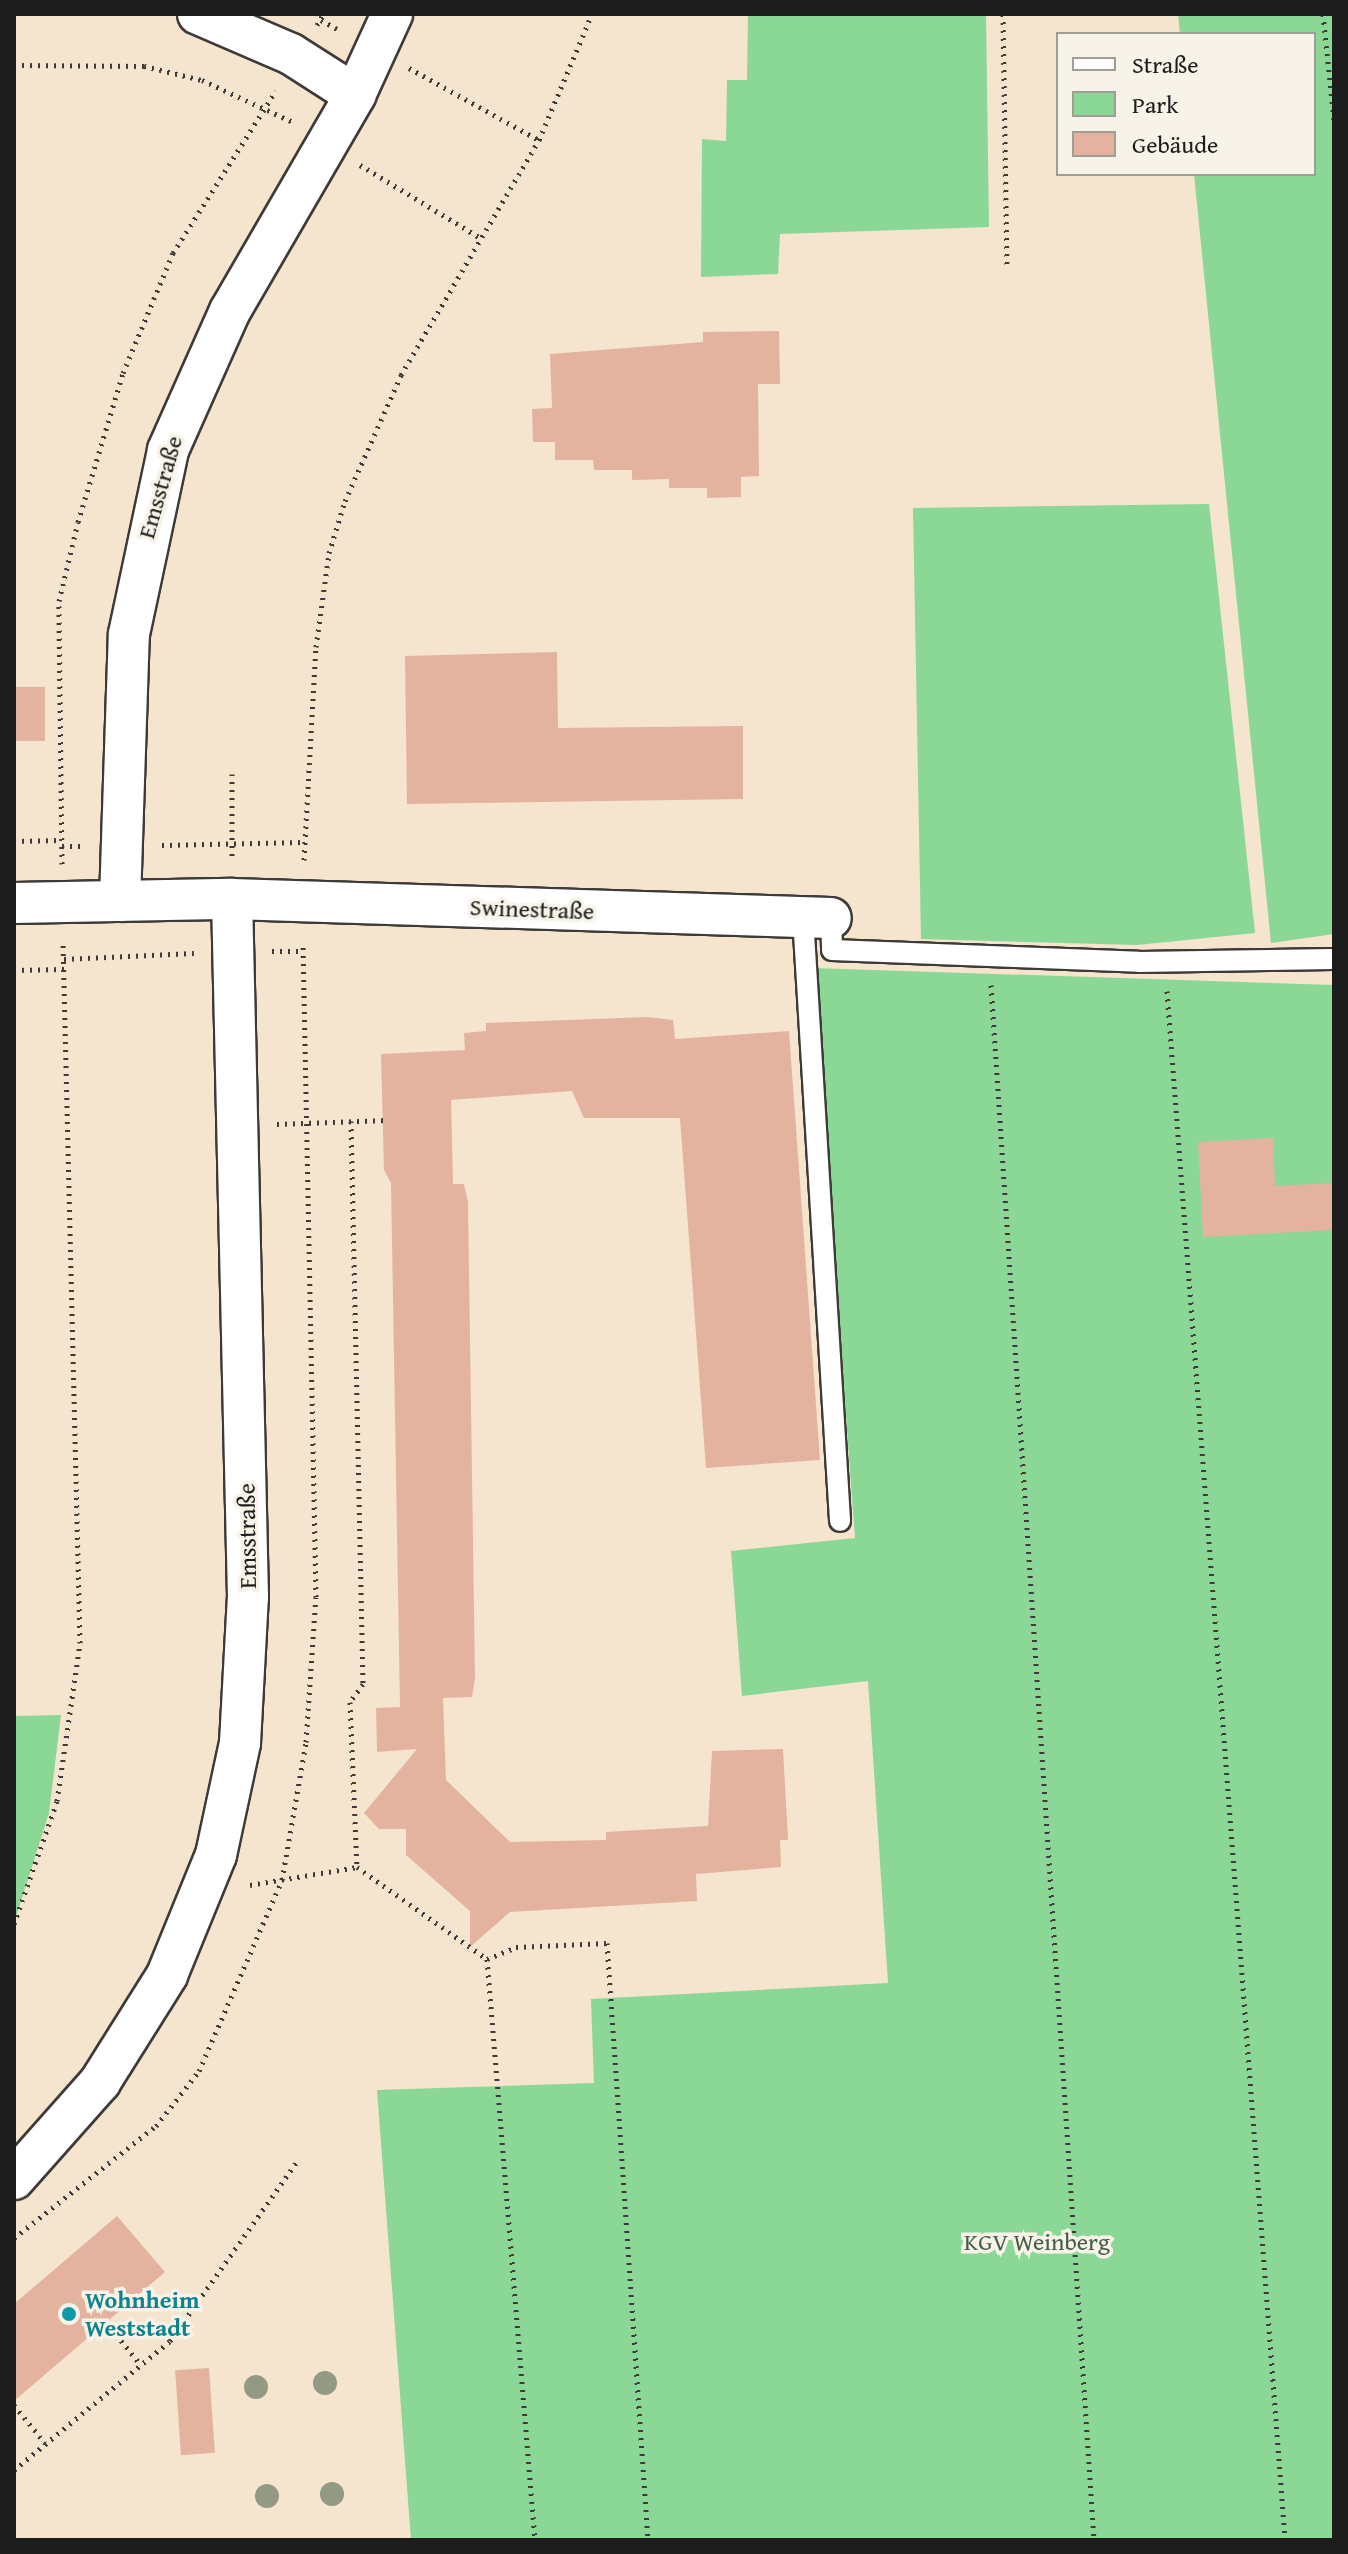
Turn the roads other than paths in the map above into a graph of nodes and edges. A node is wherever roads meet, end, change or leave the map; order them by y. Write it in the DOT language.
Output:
graph roads {
  1 [pos="198,14"];
  2 [pos="392,14"];
  3 [pos="355,95"];
  4 [pos="232,899"];
  5 [pos="120,901"];
  6 [pos="14,903"];
  7 [pos="817,918"];
  8 [pos="1334,959"];
  9 [pos="840,1521"];
  10 [pos="59,2126"];
  11 [pos="14,2150"];
  12 [pos="14,2179"];
  1 -- 3 [label="street"];
  2 -- 3 [label="street, Emsstraße"];
  3 -- 5 [label="street, Emsstraße"];
  4 -- 5 [label="street"];
  4 -- 7 [label="street, Swinestraße"];
  4 -- 10 [label="street, Emsstraße"];
  5 -- 6 [label="street"];
  7 -- 8 [label="lane"];
  7 -- 9 [label="lane"];
  10 -- 11 [label="street, Emsstraße"];
  10 -- 12 [label="street, Emsstraße"];
}
